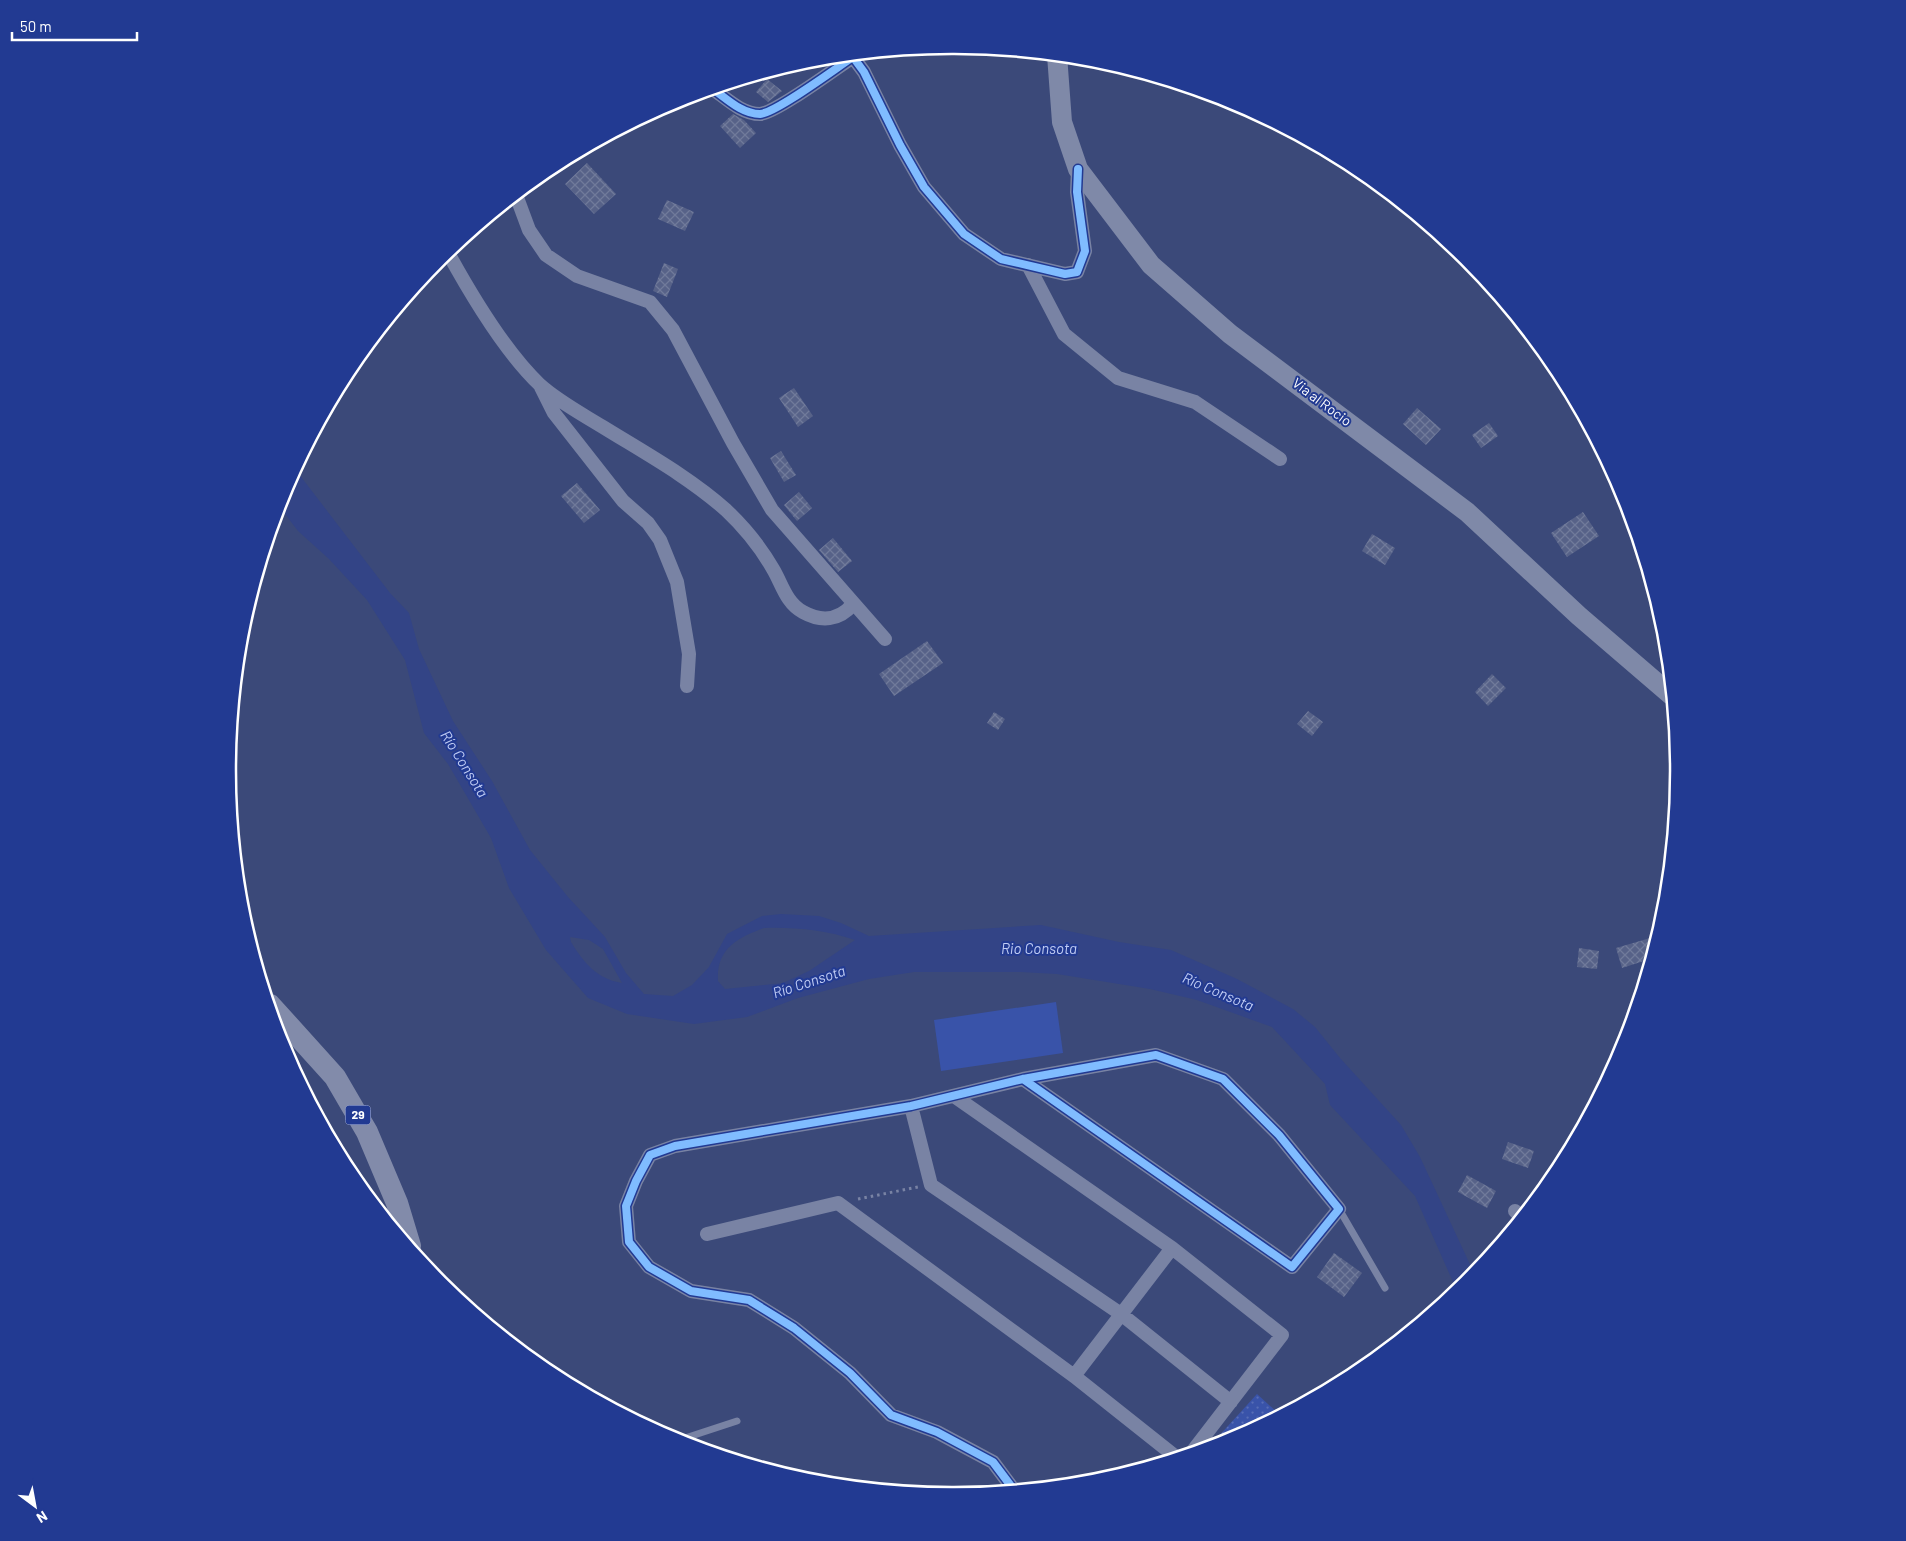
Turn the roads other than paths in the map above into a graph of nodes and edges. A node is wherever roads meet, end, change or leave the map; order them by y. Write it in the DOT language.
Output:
graph roads {
  1 [pos="857,60"];
  2 [pos="1058,62"];
  3 [pos="844,63"];
  4 [pos="719,93"];
  5 [pos="1078,169"];
  6 [pos="518,201"];
  7 [pos="451,259"];
  8 [pos="1028,266"];
  9 [pos="540,384"];
  10 [pos="1280,459"];
  11 [pos="853,604"];
  12 [pos="885,639"];
  13 [pos="687,686"];
  14 [pos="1665,690"];
  15 [pos="280,1015"];
  16 [pos="1023,1079"];
  17 [pos="954,1096"];
  18 [pos="911,1106"];
  19 [pos="1339,1209"];
  20 [pos="406,1234"];
  21 [pos="707,1234"];
  22 [pos="1172,1248"];
  23 [pos="1385,1288"];
  24 [pos="1121,1314"];
  25 [pos="1074,1376"];
  26 [pos="1231,1402"];
  27 [pos="737,1421"];
  28 [pos="689,1437"];
  29 [pos="1199,1443"];
  30 [pos="1171,1453"];
  31 [pos="1010,1485"];
  1 -- 8 [label="street"];
  2 -- 5 [label="main road, Via al Rocio"];
  3 -- 4 [label="street"];
  5 -- 8 [label="street"];
  5 -- 14 [label="main road, Via al Rocio"];
  6 -- 11 [label="street"];
  7 -- 9 [label="street"];
  8 -- 10 [label="street"];
  9 -- 11 [label="street"];
  9 -- 13 [label="street"];
  11 -- 12 [label="street"];
  15 -- 20 [label="main road, 29"];
  16 -- 17 [label="street"];
  16 -- 19 [label="street"];
  16 -- 19 [label="street"];
  17 -- 18 [label="street"];
  17 -- 22 [label="street"];
  18 -- 24 [label="street"];
  18 -- 31 [label="street"];
  19 -- 23 [label="lane"];
  21 -- 25 [label="street"];
  22 -- 24 [label="street"];
  22 -- 26 [label="street"];
  24 -- 25 [label="street"];
  24 -- 26 [label="street"];
  25 -- 30 [label="street"];
  26 -- 29 [label="street"];
  27 -- 28 [label="lane"];
}
